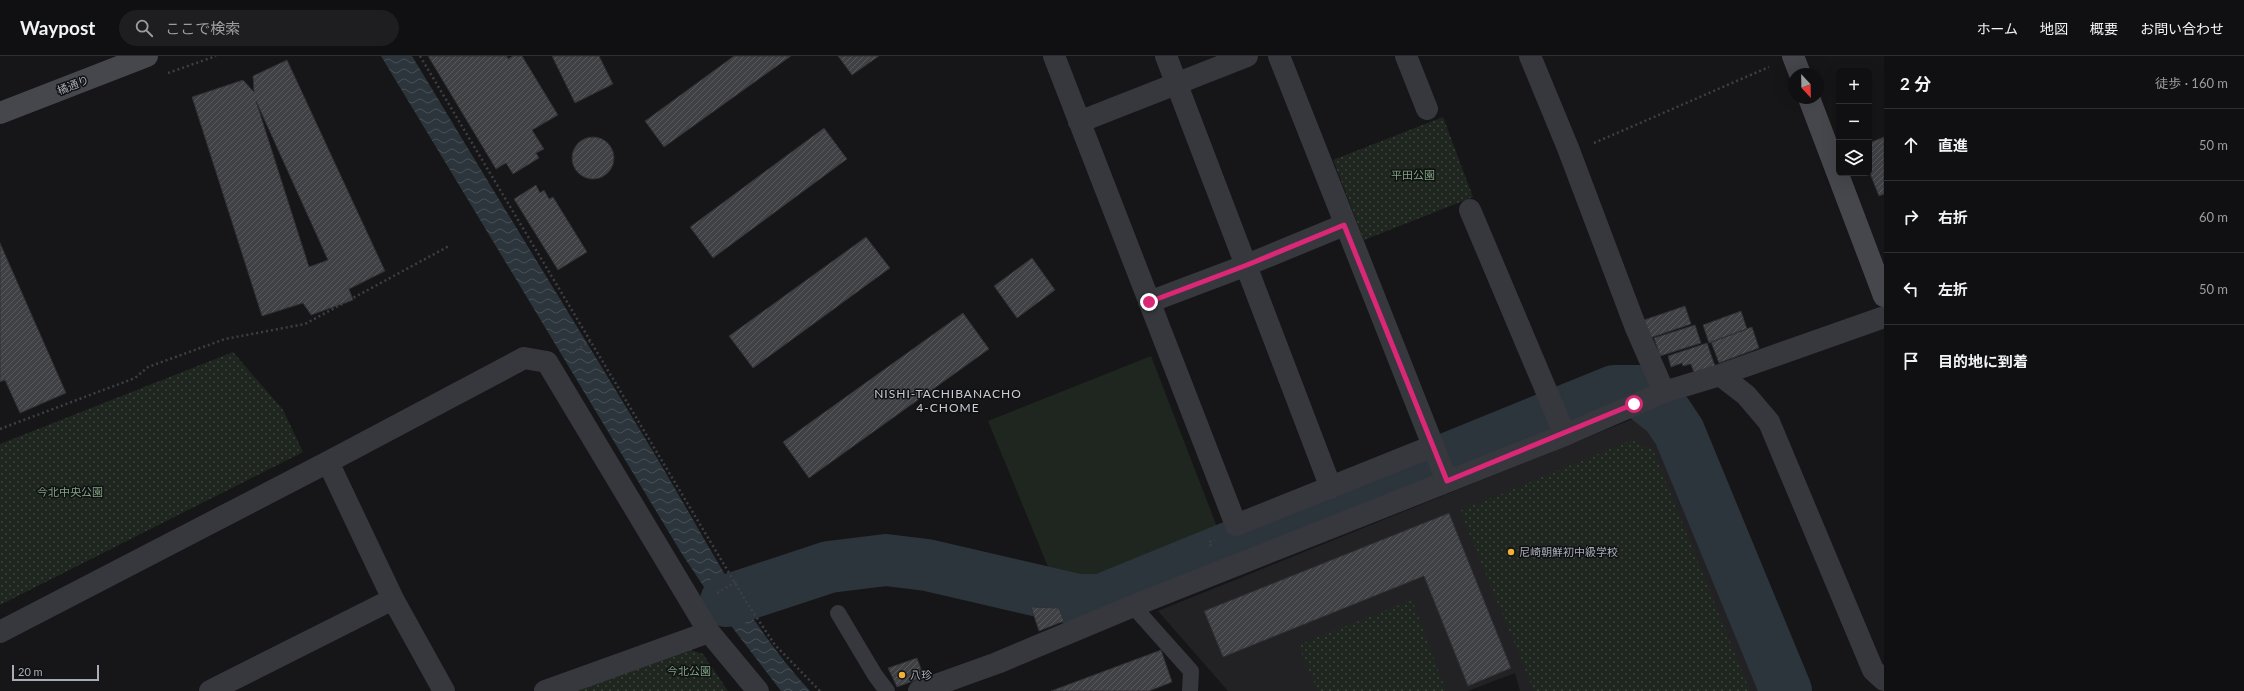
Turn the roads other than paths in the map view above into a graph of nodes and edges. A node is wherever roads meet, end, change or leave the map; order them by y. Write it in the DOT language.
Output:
graph roads {
  1 [pos="147,56"];
  2 [pos="1054,56"];
  3 [pos="1166,56"];
  4 [pos="1247,56"];
  5 [pos="1279,56"];
  6 [pos="1406,56"];
  7 [pos="1530,56"];
  8 [pos="1177,84"];
  9 [pos="1811,104"];
  10 [pos="1426,109"];
  11 [pos="0,113"];
  12 [pos="1079,122"];
  13 [pos="1470,210"];
  14 [pos="1344,225"];
  15 [pos="1247,265"];
  16 [pos="1884,293"];
  17 [pos="1149,302"];
  18 [pos="1884,317"];
  19 [pos="1720,375"];
  20 [pos="1664,392"];
  21 [pos="1560,422"];
  22 [pos="328,462"];
  23 [pos="1440,463"];
  24 [pos="1331,488"];
  25 [pos="393,599"];
  26 [pos="1132,606"];
  27 [pos="838,613"];
  28 [pos="0,632"];
  29 [pos="709,632"];
  30 [pos="1884,680"];
  31 [pos="210,691"];
  32 [pos="444,691"];
  33 [pos="545,691"];
  34 [pos="758,691"];
  35 [pos="887,691"];
  36 [pos="919,691"];
  37 [pos="1190,691"];
  1 -- 11 [label="street, 橘通り"];
  2 -- 12 [label="street"];
  3 -- 8 [label="street"];
  4 -- 8 [label="street"];
  5 -- 14 [label="street"];
  6 -- 10 [label="street"];
  7 -- 20 [label="street"];
  8 -- 12 [label="street"];
  8 -- 15 [label="street"];
  9 -- 16 [label="street"];
  12 -- 17 [label="street"];
  13 -- 21 [label="street"];
  14 -- 15 [label="street"];
  14 -- 23 [label="street"];
  15 -- 17 [label="street"];
  15 -- 24 [label="street"];
  17 -- 24 [label="street"];
  18 -- 19 [label="street"];
  19 -- 20 [label="street"];
  19 -- 30 [label="street"];
  20 -- 21 [label="street"];
  21 -- 23 [label="street"];
  22 -- 25 [label="street"];
  22 -- 28 [label="street"];
  22 -- 29 [label="street"];
  23 -- 24 [label="street"];
  23 -- 26 [label="street"];
  25 -- 31 [label="street"];
  25 -- 32 [label="street"];
  26 -- 36 [label="street"];
  26 -- 37 [label="lane"];
  27 -- 35 [label="lane"];
  29 -- 33 [label="street"];
  29 -- 34 [label="street"];
}
